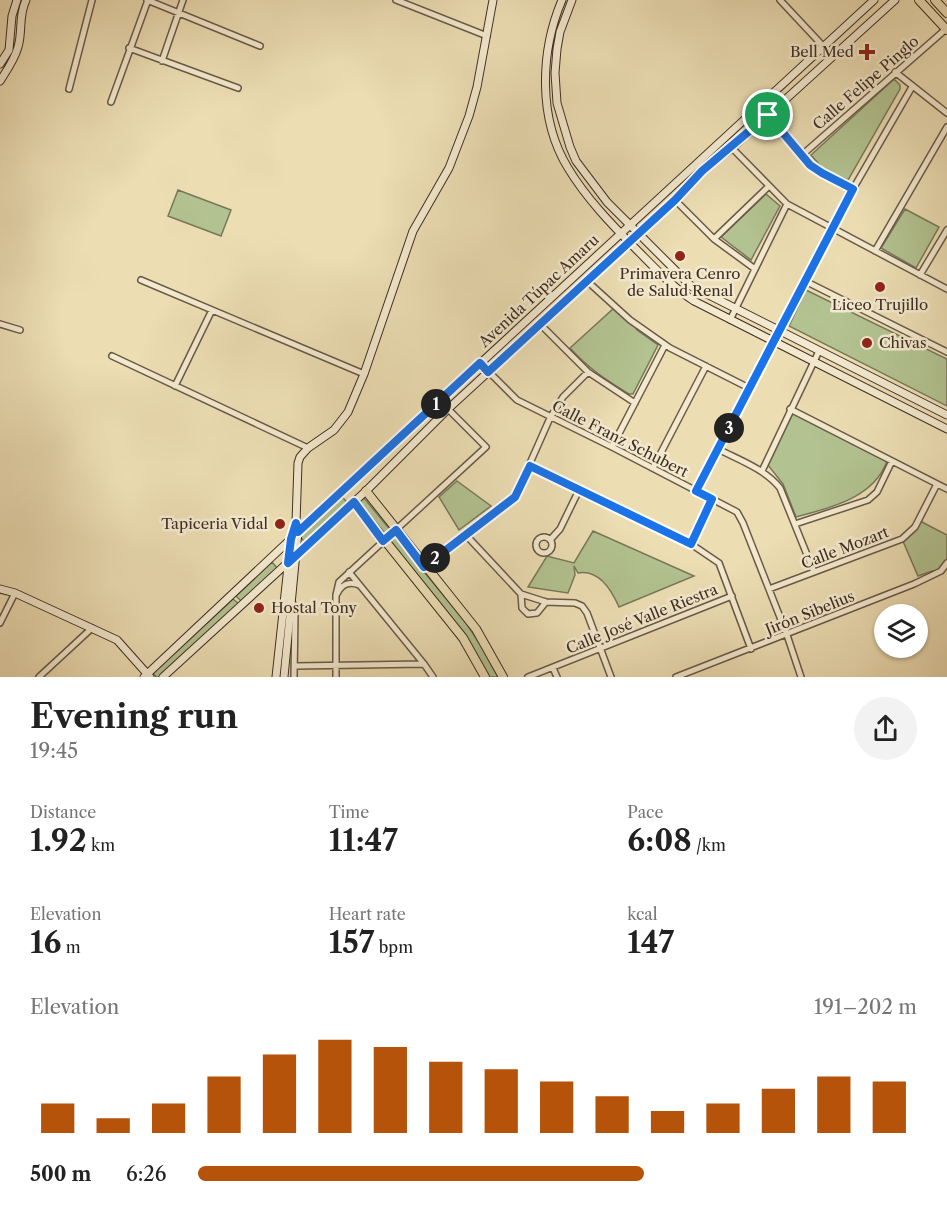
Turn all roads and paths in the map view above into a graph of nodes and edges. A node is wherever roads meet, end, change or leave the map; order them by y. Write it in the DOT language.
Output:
graph roads {
  1 [pos="17,0"];
  2 [pos="26,0"];
  3 [pos="92,0"];
  4 [pos="147,0"];
  5 [pos="183,0"];
  6 [pos="396,0"];
  7 [pos="493,0"];
  8 [pos="562,0"];
  9 [pos="780,0"];
  10 [pos="874,0"];
  11 [pos="895,0"];
  12 [pos="571,2"];
  13 [pos="927,2"];
  14 [pos="179,12"];
  15 [pos="947,13"];
  16 [pos="946,29"];
  17 [pos="552,30"];
  18 [pos="560,32"];
  19 [pos="487,36"];
  20 [pos="260,46"];
  21 [pos="823,46"];
  22 [pos="129,48"];
  23 [pos="162,61"];
  24 [pos="547,63"];
  25 [pos="0,64"];
  26 [pos="556,64"];
  27 [pos="895,72"];
  28 [pos="0,81"];
  29 [pos="912,87"];
  30 [pos="238,88"];
  31 [pos="69,89"];
  32 [pos="111,102"];
  33 [pos="557,103"];
  34 [pos="547,104"];
  35 [pos="759,105"];
  36 [pos="947,113"];
  37 [pos="768,115"];
  38 [pos="947,127"];
  39 [pos="563,128"];
  40 [pos="553,131"];
  41 [pos="732,148"];
  42 [pos="802,155"];
  43 [pos="588,180"];
  44 [pos="580,186"];
  45 [pos="768,187"];
  46 [pos="853,189"];
  47 [pos="675,200"];
  48 [pos="787,204"];
  49 [pos="630,225"];
  50 [pos="832,228"];
  51 [pos="947,230"];
  52 [pos="621,233"];
  53 [pos="638,234"];
  54 [pos="714,239"];
  55 [pos="629,242"];
  56 [pos="875,251"];
  57 [pos="755,269"];
  58 [pos="921,275"];
  59 [pos="141,280"];
  60 [pos="587,281"];
  61 [pos="805,281"];
  62 [pos="947,289"];
  63 [pos="736,309"];
  64 [pos="212,310"];
  65 [pos="730,320"];
  66 [pos="0,324"];
  67 [pos="540,324"];
  68 [pos="20,330"];
  69 [pos="779,331"];
  70 [pos="773,342"];
  71 [pos="665,345"];
  72 [pos="819,351"];
  73 [pos="947,352"];
  74 [pos="112,356"];
  75 [pos="814,362"];
  76 [pos="480,363"];
  77 [pos="706,366"];
  78 [pos="488,372"];
  79 [pos="588,372"];
  80 [pos="364,374"];
  81 [pos="175,386"];
  82 [pos="749,388"];
  83 [pos="635,403"];
  84 [pos="927,405"];
  85 [pos="448,409"];
  86 [pos="790,409"];
  87 [pos="947,415"];
  88 [pos="922,416"];
  89 [pos="550,418"];
  90 [pos="947,429"];
  91 [pos="308,447"];
  92 [pos="612,447"];
  93 [pos="718,449"];
  94 [pos="892,461"];
  95 [pos="530,466"];
  96 [pos="653,468"];
  97 [pos="762,471"];
  98 [pos="356,479"];
  99 [pos="937,484"];
  100 [pos="947,489"];
  101 [pos="343,490"];
  102 [pos="579,490"];
  103 [pos="366,491"];
  104 [pos="696,491"];
  105 [pos="712,499"];
  106 [pos="354,502"];
  107 [pos="296,523"];
  108 [pos="795,524"];
  109 [pos="396,530"];
  110 [pos="298,532"];
  111 [pos="465,534"];
  112 [pos="291,539"];
  113 [pos="550,540"];
  114 [pos="383,541"];
  115 [pos="691,544"];
  116 [pos="296,555"];
  117 [pos="288,563"];
  118 [pos="947,563"];
  119 [pos="424,567"];
  120 [pos="349,572"];
  121 [pos="814,572"];
  122 [pos="360,586"];
  123 [pos="0,589"];
  124 [pos="769,589"];
  125 [pos="291,591"];
  126 [pos="15,593"];
  127 [pos="521,594"];
  128 [pos="233,595"];
  129 [pos="336,595"];
  130 [pos="732,596"];
  131 [pos="546,602"];
  132 [pos="242,605"];
  133 [pos="0,623"];
  134 [pos="92,628"];
  135 [pos="787,635"];
  136 [pos="600,649"];
  137 [pos="751,649"];
  138 [pos="414,651"];
  139 [pos="409,664"];
  140 [pos="424,664"];
  141 [pos="336,665"];
  142 [pos="295,666"];
  143 [pos="553,668"];
  144 [pos="148,676"];
  145 [pos="165,676"];
  146 [pos="39,677"];
  147 [pos="276,677"];
  148 [pos="294,677"];
  149 [pos="336,677"];
  150 [pos="433,677"];
  151 [pos="485,677"];
  152 [pos="503,677"];
  153 [pos="528,677"];
  154 [pos="557,677"];
  155 [pos="611,677"];
  156 [pos="676,677"];
  157 [pos="801,677"];
  1 -- 25 [label="main road"];
  2 -- 28 [label="main road"];
  3 -- 31 [label="street"];
  4 -- 14 [label="street"];
  4 -- 22 [label="street"];
  5 -- 14 [label="street"];
  6 -- 19 [label="street"];
  7 -- 19 [label="main road"];
  8 -- 12 [label="main road"];
  8 -- 17 [label="main road"];
  9 -- 21 [label="street"];
  10 -- 21 [label="main road, Avenida Túpac Amaru"];
  11 -- 37 [label="main road, Avenida Túpac Amaru"];
  12 -- 18 [label="main road"];
  13 -- 15 [label="main road"];
  13 -- 16 [label="main road"];
  14 -- 20 [label="street"];
  14 -- 23 [label="street"];
  16 -- 27 [label="street, Calle Felipe Pinglo"];
  17 -- 18 [label="main road"];
  17 -- 24 [label="main road"];
  18 -- 26 [label="main road"];
  19 -- 80 [label="main road"];
  21 -- 35 [label="main road, Avenida Túpac Amaru"];
  22 -- 23 [label="street"];
  22 -- 32 [label="street"];
  23 -- 30 [label="street"];
  24 -- 26 [label="main road"];
  24 -- 34 [label="main road"];
  26 -- 33 [label="main road"];
  27 -- 29 [label="street"];
  27 -- 42 [label="street, Calle Felipe Pinglo"];
  29 -- 36 [label="street"];
  29 -- 46 [label="street"];
  33 -- 34 [label="main road"];
  33 -- 39 [label="main road"];
  34 -- 40 [label="main road"];
  35 -- 37 [label="street"];
  35 -- 49 [label="main road, Avenida Túpac Amaru"];
  37 -- 41 [label="main road, Avenida Túpac Amaru"];
  37 -- 42 [label="street"];
  38 -- 56 [label="street"];
  39 -- 40 [label="main road"];
  39 -- 43 [label="main road"];
  40 -- 44 [label="main road"];
  41 -- 45 [label="street"];
  41 -- 47 [label="main road, Avenida Túpac Amaru"];
  42 -- 46 [label="street"];
  43 -- 44 [label="main road"];
  43 -- 49 [label="main road"];
  44 -- 52 [label="main road"];
  45 -- 48 [label="street"];
  45 -- 54 [label="street"];
  46 -- 50 [label="street"];
  47 -- 53 [label="main road, Avenida Túpac Amaru"];
  47 -- 54 [label="street"];
  48 -- 50 [label="street"];
  48 -- 57 [label="street"];
  49 -- 52 [label="main road, Avenida Túpac Amaru"];
  49 -- 53 [label="main road"];
  50 -- 56 [label="street"];
  50 -- 61 [label="street"];
  51 -- 58 [label="street"];
  52 -- 55 [label="main road"];
  52 -- 76 [label="main road, Avenida Túpac Amaru"];
  53 -- 55 [label="main road, Avenida Túpac Amaru"];
  53 -- 63 [label="main road"];
  54 -- 57 [label="street"];
  55 -- 60 [label="main road, Avenida Túpac Amaru"];
  55 -- 65 [label="main road"];
  56 -- 58 [label="street"];
  57 -- 63 [label="street"];
  58 -- 62 [label="street"];
  59 -- 64 [label="street"];
  60 -- 67 [label="main road, Avenida Túpac Amaru"];
  60 -- 71 [label="street"];
  61 -- 69 [label="street"];
  61 -- 73 [label="street"];
  63 -- 65 [label="street"];
  63 -- 69 [label="main road"];
  64 -- 80 [label="street"];
  64 -- 81 [label="street"];
  65 -- 70 [label="main road"];
  66 -- 68 [label="street"];
  67 -- 78 [label="main road, Avenida Túpac Amaru"];
  67 -- 79 [label="street"];
  69 -- 70 [label="street"];
  69 -- 72 [label="main road"];
  70 -- 75 [label="main road"];
  70 -- 82 [label="street"];
  71 -- 77 [label="street"];
  71 -- 83 [label="street"];
  72 -- 75 [label="street"];
  72 -- 84 [label="main road"];
  74 -- 81 [label="street"];
  75 -- 86 [label="street"];
  75 -- 88 [label="main road"];
  76 -- 78 [label="street, Calle Franz Schubert"];
  76 -- 98 [label="main road, Avenida Túpac Amaru"];
  77 -- 82 [label="street"];
  77 -- 96 [label="street"];
  78 -- 85 [label="main road, Avenida Túpac Amaru"];
  78 -- 89 [label="street, Calle Franz Schubert"];
  79 -- 83 [label="street"];
  79 -- 89 [label="street"];
  80 -- 91 [label="main road"];
  81 -- 91 [label="street"];
  82 -- 93 [label="street"];
  83 -- 92 [label="street"];
  84 -- 87 [label="main road"];
  84 -- 88 [label="main road"];
  85 -- 103 [label="main road, Avenida Túpac Amaru"];
  85 -- 109 [label="street"];
  86 -- 94 [label="street"];
  86 -- 97 [label="street"];
  88 -- 90 [label="main road"];
  89 -- 92 [label="street, Calle Franz Schubert"];
  89 -- 95 [label="street"];
  91 -- 107 [label="main road"];
  92 -- 96 [label="street, Calle Franz Schubert"];
  93 -- 97 [label="street"];
  93 -- 104 [label="street"];
  94 -- 99 [label="street"];
  94 -- 108 [label="street"];
  95 -- 102 [label="street"];
  95 -- 111 [label="street"];
  96 -- 104 [label="street, Calle Franz Schubert"];
  97 -- 108 [label="street"];
  98 -- 101 [label="main road, Avenida Túpac Amaru"];
  98 -- 103 [label="main road"];
  99 -- 100 [label="street"];
  99 -- 121 [label="street, Calle Mozart"];
  101 -- 106 [label="main road"];
  101 -- 110 [label="main road, Avenida Túpac Amaru"];
  102 -- 113 [label="street"];
  102 -- 115 [label="street"];
  103 -- 106 [label="main road, Avenida Túpac Amaru"];
  103 -- 109 [label="main road"];
  104 -- 105 [label="street, Calle Franz Schubert"];
  105 -- 115 [label="street"];
  105 -- 124 [label="street, Calle Franz Schubert"];
  106 -- 114 [label="main road"];
  106 -- 116 [label="main road, Avenida Túpac Amaru"];
  107 -- 110 [label="main road"];
  107 -- 112 [label="main road"];
  108 -- 121 [label="street"];
  109 -- 114 [label="street"];
  109 -- 119 [label="main road"];
  110 -- 112 [label="main road, Avenida Túpac Amaru"];
  110 -- 116 [label="main road"];
  111 -- 119 [label="street"];
  111 -- 127 [label="street"];
  112 -- 117 [label="main road"];
  112 -- 128 [label="main road, Avenida Túpac Amaru"];
  114 -- 120 [label="street"];
  114 -- 151 [label="main road"];
  115 -- 130 [label="street"];
  116 -- 117 [label="main road, Avenida Túpac Amaru"];
  116 -- 125 [label="main road"];
  117 -- 132 [label="main road, Avenida Túpac Amaru"];
  117 -- 147 [label="main road"];
  118 -- 135 [label="street, Jirón Sibelius"];
  119 -- 152 [label="main road"];
  120 -- 122 [label="street"];
  120 -- 129 [label="street"];
  121 -- 124 [label="street, Calle Mozart"];
  122 -- 129 [label="street"];
  122 -- 138 [label="street"];
  123 -- 126 [label="main road"];
  124 -- 135 [label="street, Calle Franz Schubert"];
  125 -- 142 [label="street"];
  125 -- 147 [label="main road"];
  126 -- 133 [label="street"];
  126 -- 134 [label="main road"];
  127 -- 131 [label="street"];
  127 -- 131 [label="street"];
  128 -- 132 [label="main road"];
  128 -- 144 [label="main road, Avenida Túpac Amaru"];
  129 -- 141 [label="street"];
  130 -- 136 [label="street, Calle José Valle Riestra"];
  130 -- 137 [label="street"];
  131 -- 136 [label="street"];
  132 -- 145 [label="main road, Avenida Túpac Amaru"];
  134 -- 144 [label="main road"];
  134 -- 146 [label="street"];
  135 -- 137 [label="street, Jirón Sibelius"];
  135 -- 157 [label="street, Calle Franz Schubert"];
  136 -- 143 [label="street, Calle José Valle Riestra"];
  136 -- 155 [label="street"];
  137 -- 156 [label="street, Jirón Sibelius"];
  138 -- 139 [label="street"];
  138 -- 140 [label="street"];
  139 -- 140 [label="street"];
  139 -- 141 [label="street"];
  140 -- 150 [label="street"];
  141 -- 142 [label="street"];
  141 -- 149 [label="street"];
  142 -- 148 [label="street"];
  143 -- 153 [label="street, Calle José Valle Riestra"];
  143 -- 154 [label="street"];
}
